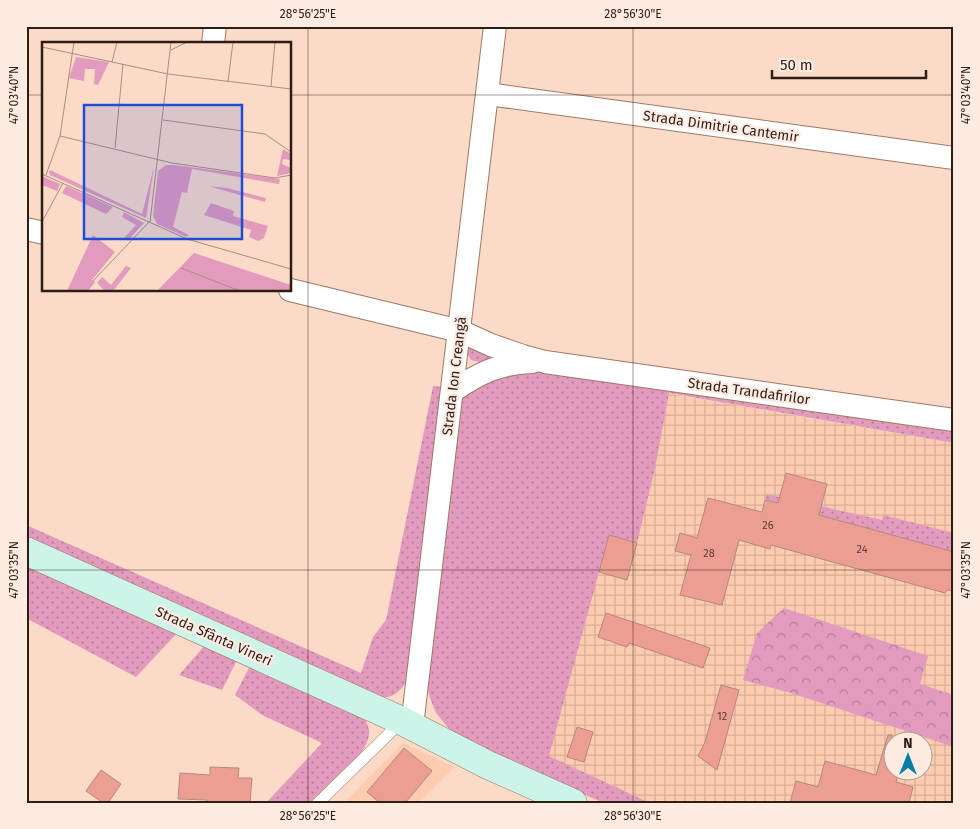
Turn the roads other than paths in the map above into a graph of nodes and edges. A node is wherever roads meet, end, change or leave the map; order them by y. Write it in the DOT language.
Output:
graph roads {
  1 [pos="215,26"];
  2 [pos="495,26"];
  3 [pos="213,42"];
  4 [pos="488,94"];
  5 [pos="954,158"];
  6 [pos="26,230"];
  7 [pos="42,234"];
  8 [pos="291,290"];
  9 [pos="460,331"];
  10 [pos="544,362"];
  11 [pos="453,391"];
  12 [pos="954,420"];
  13 [pos="26,551"];
  14 [pos="407,724"];
  15 [pos="318,803"];
  16 [pos="573,803"];
  1 -- 3 [label="street"];
  2 -- 4 [label="street, Strada Ion Creangă"];
  4 -- 5 [label="street, Strada Dimitrie Cantemir"];
  4 -- 9 [label="street, Strada Ion Creangă"];
  6 -- 7 [label="street"];
  8 -- 9 [label="street"];
  9 -- 10 [label="street"];
  9 -- 11 [label="street, Strada Ion Creangă"];
  10 -- 11 [label="street"];
  10 -- 12 [label="street, Strada Trandafirilor"];
  11 -- 14 [label="street, Strada Ion Creangă"];
  13 -- 14 [label="street, Strada Sfânta Vineri"];
  14 -- 15 [label="lane"];
  14 -- 16 [label="street, Strada Sfânta Vineri"];
}
